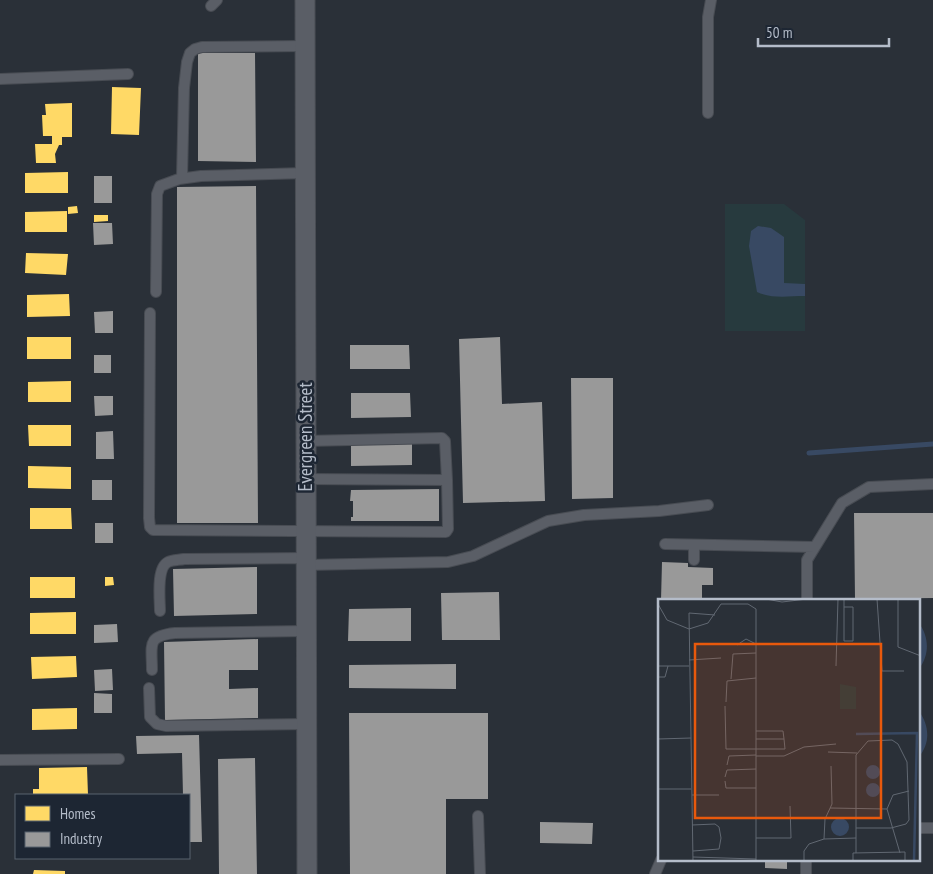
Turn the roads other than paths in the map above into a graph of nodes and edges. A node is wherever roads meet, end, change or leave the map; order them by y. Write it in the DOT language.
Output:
graph roads {
  1 [pos="711,0"];
  2 [pos="304,1"];
  3 [pos="305,46"];
  4 [pos="128,74"];
  5 [pos="0,79"];
  6 [pos="708,113"];
  7 [pos="305,173"];
  8 [pos="182,178"];
  9 [pos="156,292"];
  10 [pos="150,313"];
  11 [pos="305,441"];
  12 [pos="306,479"];
  13 [pos="447,480"];
  14 [pos="933,484"];
  15 [pos="708,505"];
  16 [pos="306,531"];
  17 [pos="664,544"];
  18 [pos="694,545"];
  19 [pos="814,547"];
  20 [pos="694,560"];
  21 [pos="306,562"];
  22 [pos="807,599"];
  23 [pos="160,611"];
  24 [pos="306,631"];
  25 [pos="152,670"];
  26 [pos="149,688"];
  27 [pos="306,724"];
  28 [pos="119,759"];
  29 [pos="0,760"];
  30 [pos="478,816"];
  31 [pos="920,828"];
  32 [pos="933,828"];
  33 [pos="660,862"];
  34 [pos="307,874"];
  35 [pos="480,874"];
  36 [pos="655,874"];
  1 -- 6 [label="lane"];
  2 -- 3 [label="street, Evergreen Street"];
  3 -- 7 [label="street, Evergreen Street"];
  3 -- 8 [label="lane"];
  4 -- 5 [label="lane"];
  7 -- 8 [label="lane"];
  7 -- 11 [label="street, Evergreen Street"];
  8 -- 9 [label="lane"];
  10 -- 16 [label="lane"];
  11 -- 12 [label="street, Evergreen Street"];
  11 -- 13 [label="lane"];
  12 -- 13 [label="lane"];
  12 -- 16 [label="street, Evergreen Street"];
  13 -- 16 [label="lane"];
  14 -- 19 [label="lane"];
  15 -- 21 [label="lane"];
  16 -- 21 [label="street, Evergreen Street"];
  17 -- 18 [label="lane"];
  18 -- 19 [label="lane"];
  18 -- 20 [label="lane"];
  19 -- 22 [label="lane"];
  21 -- 23 [label="lane"];
  21 -- 24 [label="street, Evergreen Street"];
  24 -- 25 [label="lane"];
  24 -- 27 [label="street, Evergreen Street"];
  26 -- 27 [label="lane"];
  27 -- 34 [label="street, Evergreen Street"];
  28 -- 29 [label="lane"];
  30 -- 35 [label="lane"];
  31 -- 32 [label="lane"];
  33 -- 36 [label="lane"];
}
